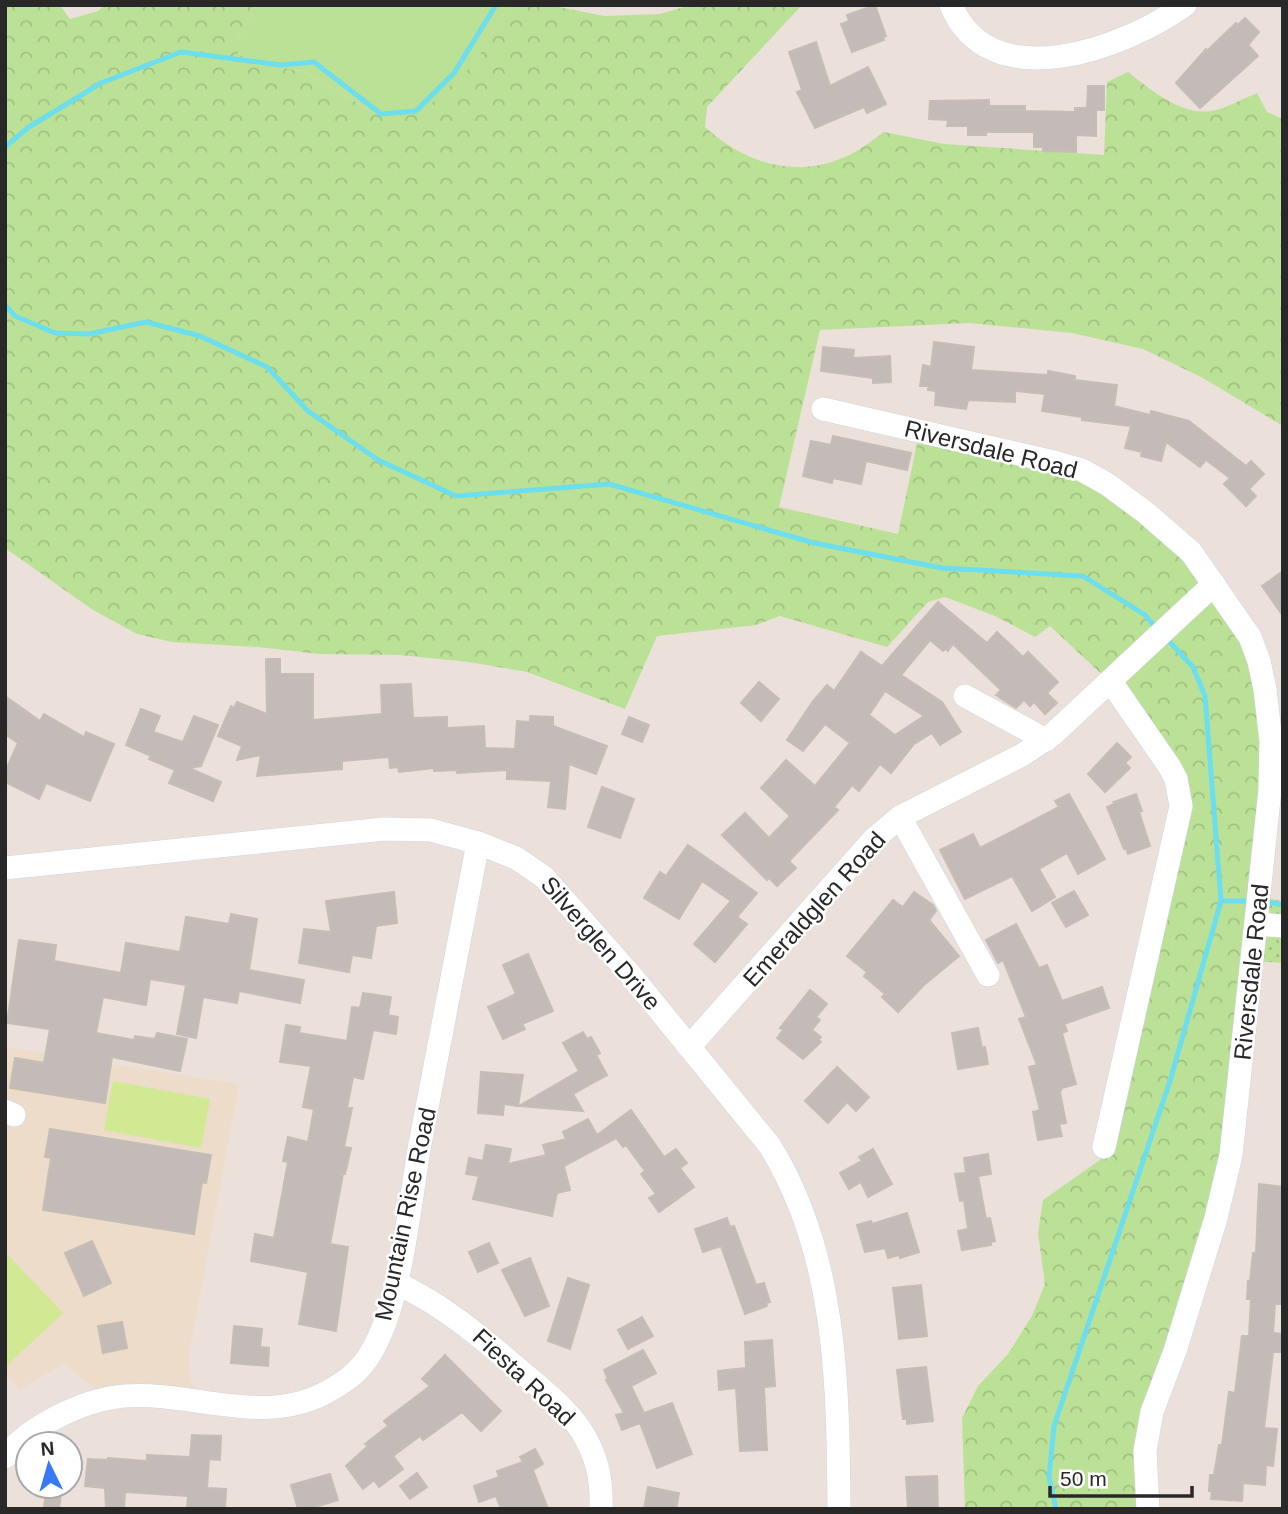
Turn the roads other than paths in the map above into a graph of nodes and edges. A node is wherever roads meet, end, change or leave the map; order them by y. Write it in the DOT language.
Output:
graph roads {
  1 [pos="951,5"];
  2 [pos="1185,5"];
  3 [pos="823,409"];
  4 [pos="1214,584"];
  5 [pos="1111,682"];
  6 [pos="965,696"];
  7 [pos="1046,740"];
  8 [pos="900,817"];
  9 [pos="478,843"];
  10 [pos="5,869"];
  11 [pos="1257,924"];
  12 [pos="1283,926"];
  13 [pos="988,975"];
  14 [pos="689,1047"];
  15 [pos="1104,1147"];
  16 [pos="396,1283"];
  17 [pos="5,1457"];
  18 [pos="601,1509"];
  19 [pos="839,1509"];
  20 [pos="1148,1509"];
  1 -- 2 [label="street"];
  3 -- 4 [label="street, Riversdale Road"];
  4 -- 5 [label="street, Emeraldglen Road"];
  4 -- 11 [label="street, Riversdale Road"];
  5 -- 7 [label="street, Emeraldglen Road"];
  5 -- 15 [label="street"];
  6 -- 7 [label="street"];
  7 -- 8 [label="street, Emeraldglen Road"];
  8 -- 13 [label="street"];
  8 -- 14 [label="street, Emeraldglen Road"];
  9 -- 10 [label="street, Silverglen Drive"];
  9 -- 14 [label="street, Silverglen Drive"];
  9 -- 16 [label="street, Mountain Rise Road"];
  11 -- 12 [label="street"];
  11 -- 20 [label="street, Riversdale Road"];
  14 -- 19 [label="street, Silverglen Drive"];
  16 -- 17 [label="street, Mountain Rise Road"];
  16 -- 18 [label="street, Fiesta Road"];
}
